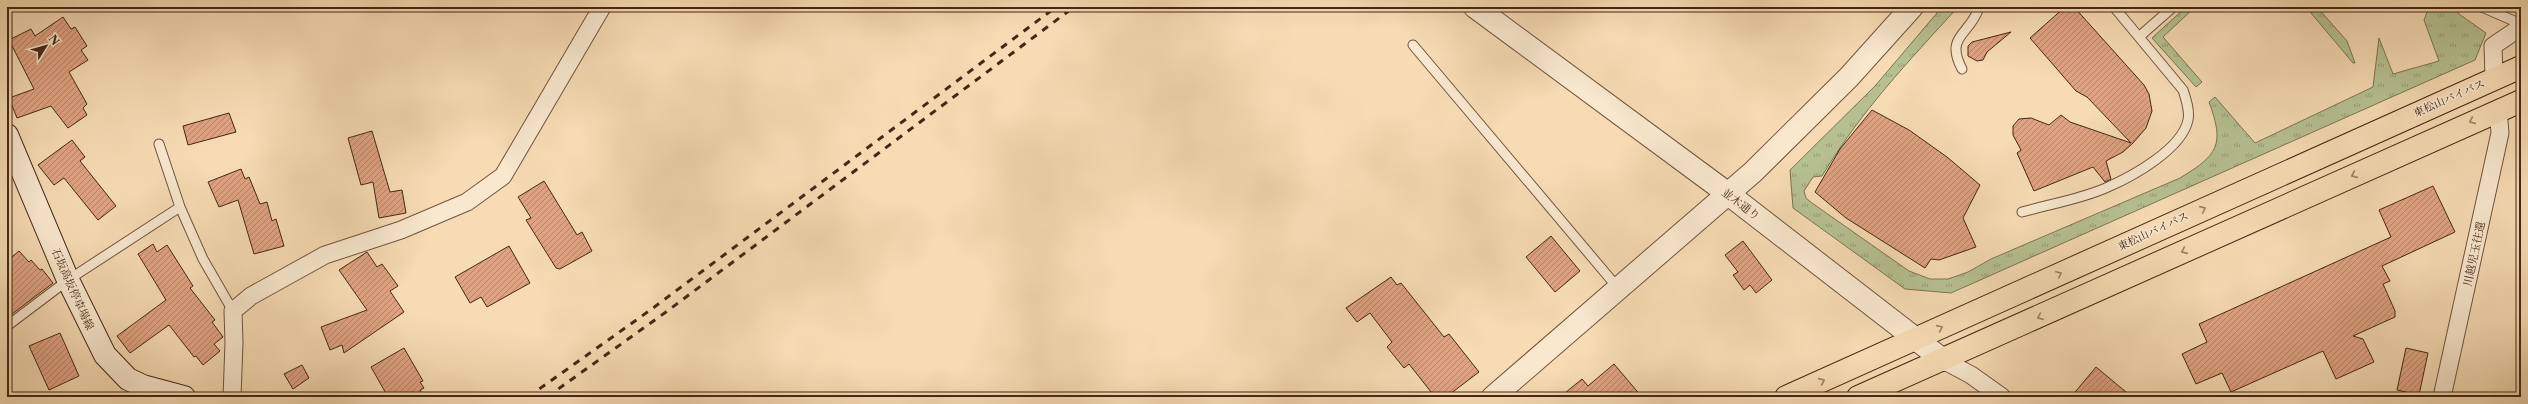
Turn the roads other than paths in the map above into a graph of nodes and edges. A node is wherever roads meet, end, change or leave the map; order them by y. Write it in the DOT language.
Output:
graph roads {
  1 [pos="602,7"];
  2 [pos="1475,7"];
  3 [pos="1912,7"];
  4 [pos="1979,7"];
  5 [pos="2114,7"];
  6 [pos="2173,7"];
  7 [pos="2482,7"];
  8 [pos="2521,25"];
  9 [pos="2140,36"];
  10 [pos="1413,44"];
  11 [pos="2521,67"];
  12 [pos="1962,69"];
  13 [pos="2494,70"];
  14 [pos="2521,100"];
  15 [pos="2498,110"];
  16 [pos="7,135"];
  17 [pos="159,144"];
  18 [pos="1728,193"];
  19 [pos="180,207"];
  20 [pos="2022,212"];
  21 [pos="68,280"];
  22 [pos="1618,288"];
  23 [pos="233,311"];
  24 [pos="7,326"];
  25 [pos="1916,338"];
  26 [pos="1943,360"];
  27 [pos="184,397"];
  28 [pos="232,397"];
  29 [pos="1493,397"];
  30 [pos="1786,397"];
  31 [pos="1858,397"];
  32 [pos="2002,397"];
  33 [pos="2442,397"];
  1 -- 23 [label="street"];
  2 -- 18 [label="street, 並木通り"];
  3 -- 18 [label="street"];
  4 -- 12 [label="lane"];
  5 -- 9 [label="lane"];
  6 -- 9 [label="lane"];
  7 -- 8 [label="lane"];
  8 -- 13 [label="street"];
  9 -- 20 [label="lane"];
  10 -- 22 [label="lane"];
  11 -- 13 [label="highway, 東松山バイパス"];
  25 -- 13 [label="highway, 東松山バイパス, one-way"];
  14 -- 15 [label="highway"];
  15 -- 26 [label="highway, one-way"];
  15 -- 33 [label="street, 川越児玉往還"];
  16 -- 21 [label="street, 石坂高坂停車場線"];
  17 -- 19 [label="lane"];
  18 -- 22 [label="street"];
  18 -- 25 [label="street, 並木通り"];
  19 -- 21 [label="lane"];
  19 -- 23 [label="lane"];
  21 -- 24 [label="lane"];
  21 -- 27 [label="street, 石坂高坂停車場線"];
  22 -- 29 [label="street"];
  23 -- 28 [label="street"];
  25 -- 26 [label="street, 並木通り"];
  30 -- 25 [label="highway, 東松山バイパス, one-way"];
  26 -- 31 [label="highway"];
  26 -- 32 [label="street"];
}
